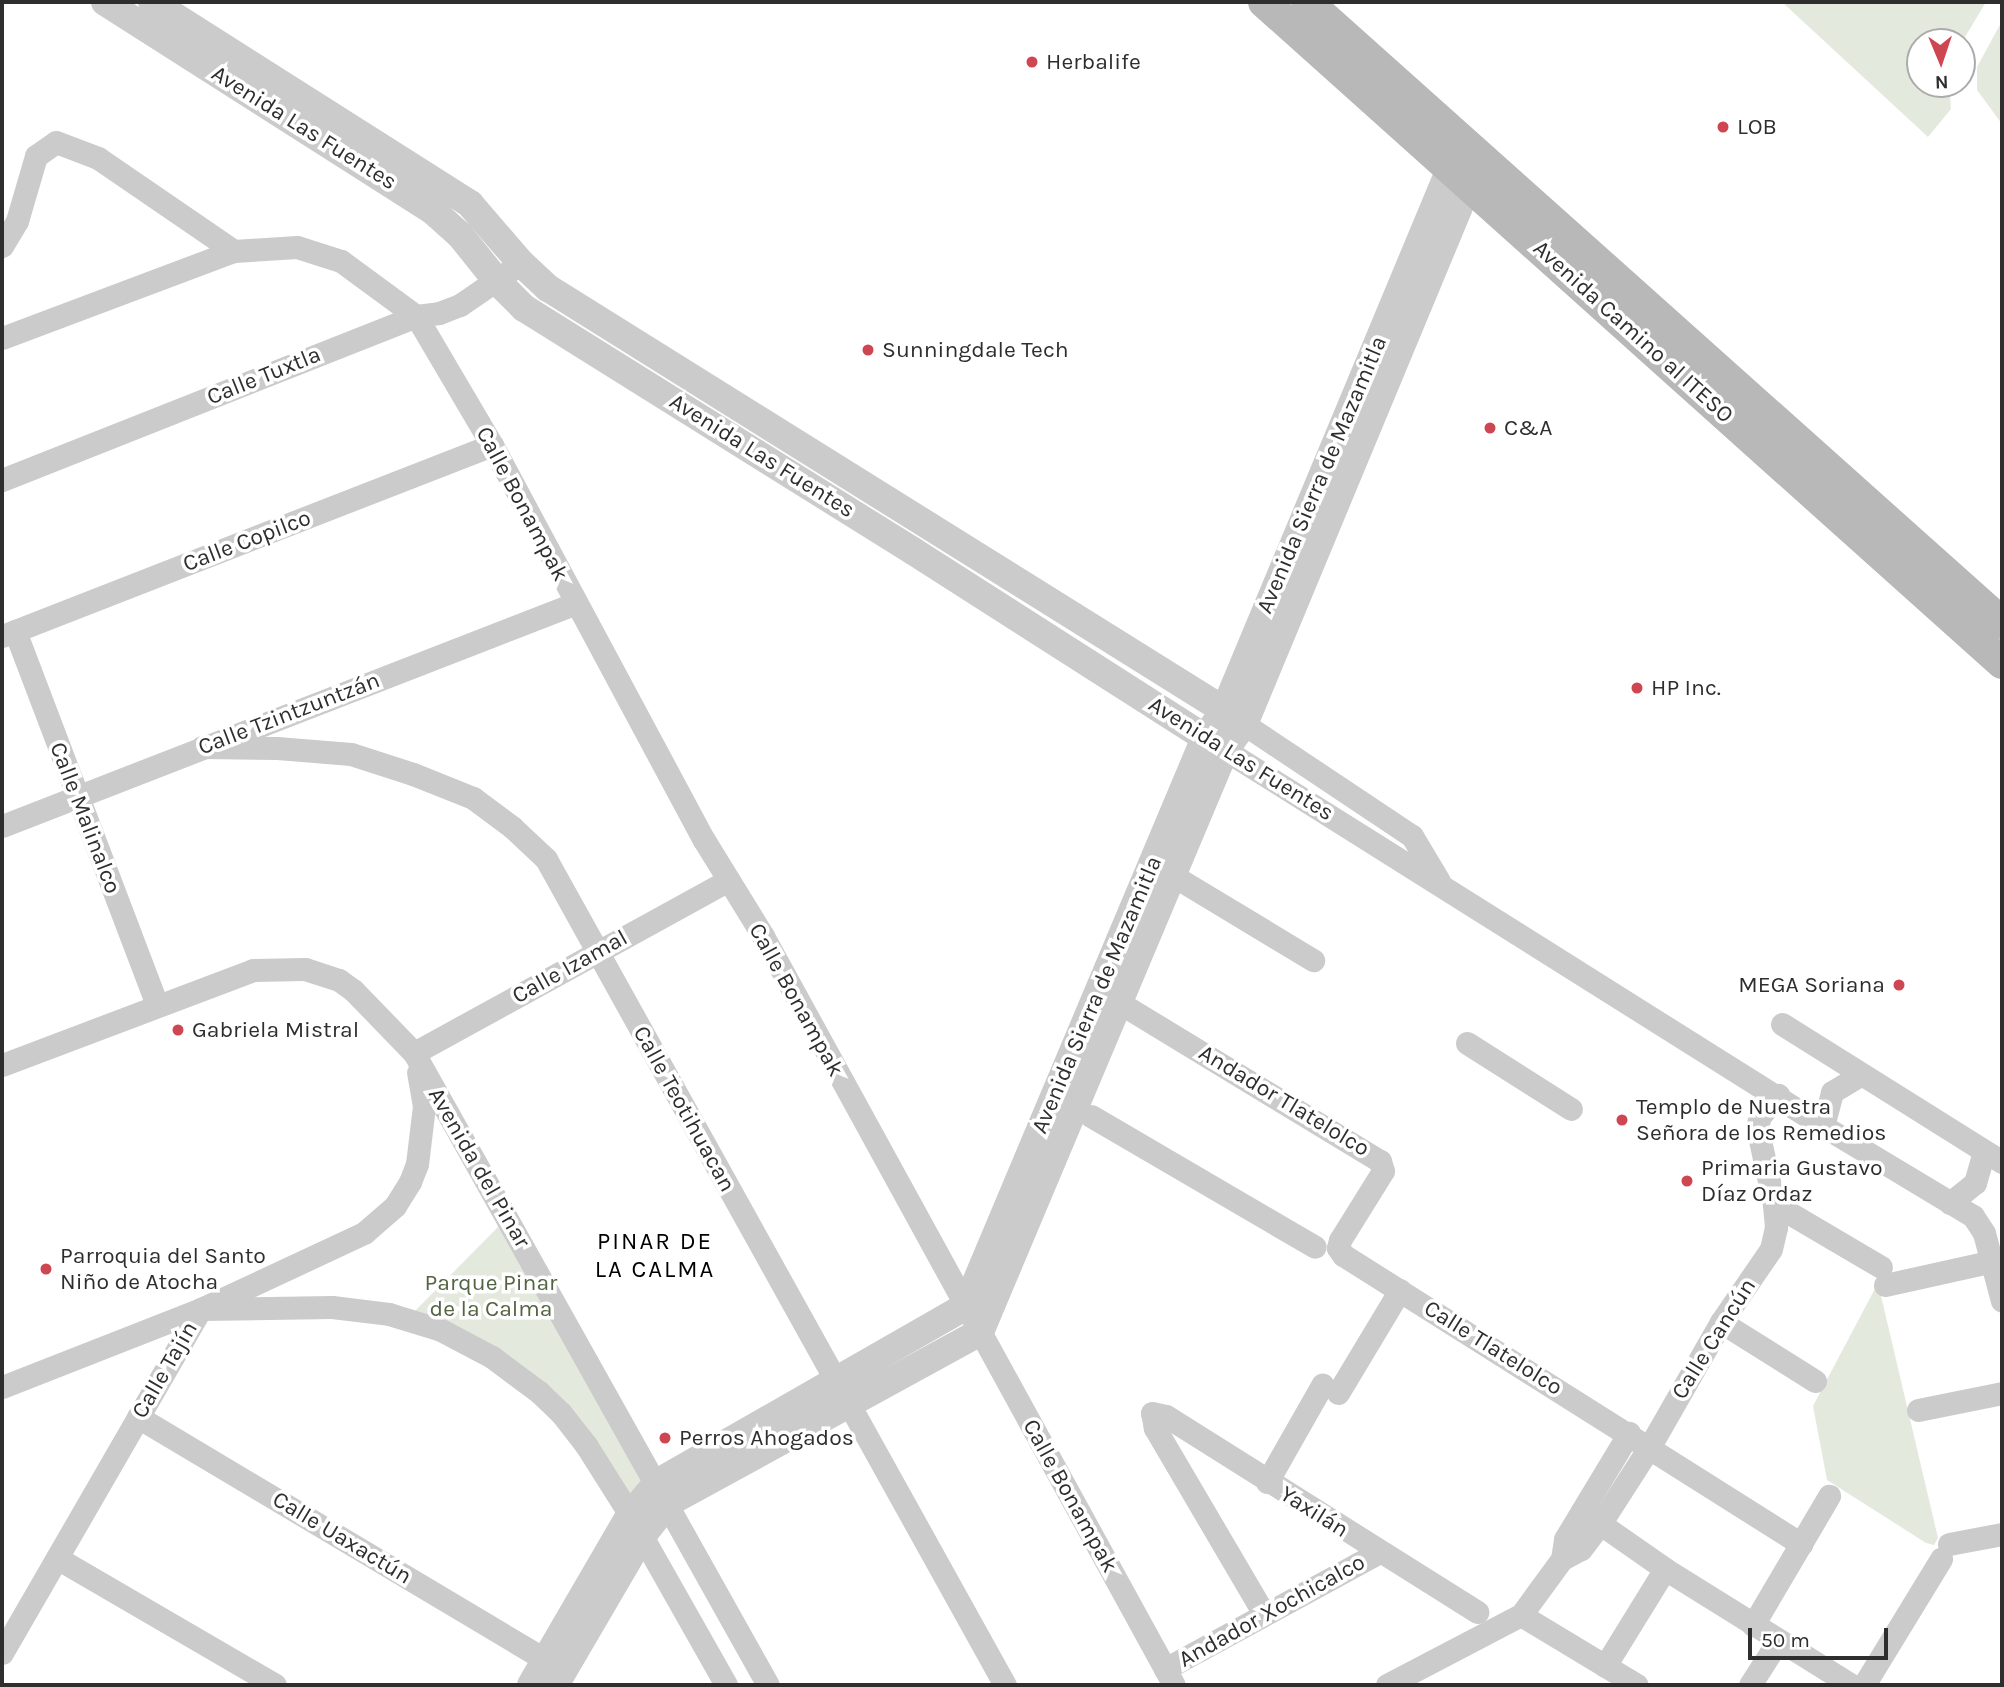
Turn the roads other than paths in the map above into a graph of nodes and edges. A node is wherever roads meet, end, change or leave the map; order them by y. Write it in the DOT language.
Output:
graph roads {
  1 [pos="105,2"];
  2 [pos="152,2"];
  3 [pos="1264,2"];
  4 [pos="1307,2"];
  5 [pos="1471,147"];
  6 [pos="1460,178"];
  7 [pos="2,246"];
  8 [pos="234,251"];
  9 [pos="521,263"];
  10 [pos="496,280"];
  11 [pos="416,316"];
  12 [pos="2,338"];
  13 [pos="492,445"];
  14 [pos="2,480"];
  15 [pos="576,603"];
  16 [pos="2002,623"];
  17 [pos="8,634"];
  18 [pos="2002,663"];
  19 [pos="1235,716"];
  20 [pos="1215,744"];
  21 [pos="202,747"];
  22 [pos="76,798"];
  23 [pos="2,826"];
  24 [pos="1172,875"];
  25 [pos="727,881"];
  26 [pos="1441,884"];
  27 [pos="598,952"];
  28 [pos="1313,960"];
  29 [pos="1109,996"];
  30 [pos="157,1004"];
  31 [pos="1782,1024"];
  32 [pos="1467,1043"];
  33 [pos="414,1053"];
  34 [pos="2,1065"];
  35 [pos="1860,1075"];
  36 [pos="1778,1096"];
  37 [pos="1571,1109"];
  38 [pos="1091,1116"];
  39 [pos="1823,1126"];
  40 [pos="1993,1157"];
  41 [pos="1950,1203"];
  42 [pos="1774,1204"];
  43 [pos="1315,1247"];
  44 [pos="1338,1248"];
  45 [pos="1993,1261"];
  46 [pos="1401,1290"];
  47 [pos="2002,1301"];
  48 [pos="966,1306"];
  49 [pos="201,1309"];
  50 [pos="1721,1322"];
  51 [pos="980,1332"];
  52 [pos="1815,1381"];
  53 [pos="2,1387"];
  54 [pos="842,1393"];
  55 [pos="2002,1394"];
  56 [pos="1918,1410"];
  57 [pos="138,1417"];
  58 [pos="1629,1433"];
  59 [pos="1650,1446"];
  60 [pos="1267,1482"];
  61 [pos="663,1493"];
  62 [pos="1829,1496"];
  63 [pos="1591,1518"];
  64 [pos="636,1525"];
  65 [pos="2002,1534"];
  66 [pos="1801,1544"];
  67 [pos="1380,1552"];
  68 [pos="57,1558"];
  69 [pos="1665,1569"];
  70 [pos="1477,1612"];
  71 [pos="1264,1614"];
  72 [pos="1521,1615"];
  73 [pos="1753,1625"];
  74 [pos="1778,1641"];
  75 [pos="2,1653"];
  76 [pos="1605,1666"];
  77 [pos="550,1673"];
  78 [pos="1169,1677"];
  79 [pos="275,1685"];
  80 [pos="531,1685"];
  81 [pos="726,1685"];
  82 [pos="768,1685"];
  83 [pos="1005,1685"];
  84 [pos="1387,1685"];
  85 [pos="1637,1685"];
  86 [pos="1750,1685"];
  87 [pos="1851,1685"];
  88 [pos="1864,1685"];
  1 -- 10 [label="street, Avenida Las Fuentes"];
  2 -- 9 [label="street, Avenida Las Fuentes"];
  3 -- 6 [label="main road, Avenida Camino al ITESO"];
  4 -- 5 [label="main road, Avenida Camino al ITESO"];
  5 -- 6 [label="street, Avenida Sierra de Mazamitla"];
  5 -- 16 [label="main road, Avenida Camino al ITESO"];
  6 -- 18 [label="main road, Avenida Camino al ITESO"];
  6 -- 19 [label="street, Avenida Sierra de Mazamitla"];
  7 -- 8 [label="street"];
  8 -- 11 [label="street"];
  8 -- 12 [label="street"];
  9 -- 10 [label="street, Calle Tuxtla"];
  9 -- 19 [label="street, Avenida Las Fuentes"];
  10 -- 11 [label="street, Calle Tuxtla"];
  10 -- 20 [label="street, Avenida Las Fuentes"];
  11 -- 13 [label="street, Calle Bonampak"];
  11 -- 14 [label="street, Calle Tuxtla"];
  13 -- 15 [label="street, Calle Bonampak"];
  13 -- 17 [label="street, Calle Copilco"];
  15 -- 21 [label="street, Calle Tzintzuntzán"];
  15 -- 25 [label="street, Calle Bonampak"];
  17 -- 22 [label="street, Calle Malinalco"];
  19 -- 20 [label="street, Avenida Sierra de Mazamitla"];
  19 -- 26 [label="street, Avenida Las Fuentes"];
  20 -- 24 [label="street, Avenida Sierra de Mazamitla"];
  20 -- 26 [label="street, Avenida Las Fuentes"];
  20 -- 29 [label="street, Avenida Sierra de Mazamitla"];
  21 -- 22 [label="street, Calle Tzintzuntzán"];
  21 -- 27 [label="street, Calle Teotihuacan"];
  22 -- 23 [label="street, Calle Tzintzuntzán"];
  22 -- 30 [label="street, Calle Malinalco"];
  24 -- 28 [label="street"];
  24 -- 29 [label="street, Avenida Sierra de Mazamitla"];
  25 -- 27 [label="street, Calle Izamal"];
  25 -- 48 [label="street, Calle Bonampak"];
  26 -- 36 [label="street, Avenida Las Fuentes"];
  27 -- 33 [label="street, Calle Izamal"];
  27 -- 54 [label="street, Calle Teotihuacan"];
  29 -- 44 [label="street, Andador Tlatelolco"];
  29 -- 48 [label="street, Avenida Sierra de Mazamitla"];
  29 -- 51 [label="street, Avenida Sierra de Mazamitla"];
  30 -- 33 [label="street, Avenida del Pinar"];
  30 -- 34 [label="street, Avenida del Pinar"];
  31 -- 35 [label="street"];
  32 -- 37 [label="street"];
  33 -- 49 [label="street, Calle Tajín"];
  33 -- 61 [label="street, Avenida del Pinar"];
  35 -- 39 [label="street"];
  35 -- 40 [label="street"];
  36 -- 39 [label="street, Avenida Las Fuentes"];
  36 -- 42 [label="street, Calle Cancún"];
  38 -- 43 [label="street"];
  39 -- 41 [label="street, Avenida Las Fuentes"];
  40 -- 41 [label="street"];
  41 -- 45 [label="street, Avenida Las Fuentes"];
  42 -- 45 [label="street"];
  42 -- 50 [label="street, Calle Cancún"];
  44 -- 46 [label="street, Calle Tlatelolco"];
  45 -- 47 [label="street, Avenida Las Fuentes"];
  46 -- 58 [label="street, Calle Tlatelolco"];
  46 -- 60 [label="street"];
  48 -- 51 [label="street, Calle Bonampak"];
  48 -- 54 [label="street"];
  49 -- 53 [label="street"];
  49 -- 57 [label="street, Calle Tajín"];
  49 -- 64 [label="street"];
  50 -- 52 [label="street"];
  50 -- 59 [label="street, Calle Cancún"];
  51 -- 54 [label="street"];
  51 -- 78 [label="street, Calle Bonampak"];
  54 -- 61 [label="street"];
  54 -- 83 [label="street, Calle Teotihuacan"];
  55 -- 56 [label="street"];
  57 -- 68 [label="street, Calle Tajín"];
  57 -- 77 [label="street, Calle Uaxactún"];
  58 -- 59 [label="street, Calle Tlatelolco"];
  58 -- 63 [label="street, Calle Cancún"];
  59 -- 63 [label="street, Calle Cancún"];
  59 -- 66 [label="street"];
  60 -- 67 [label="street, Yaxilán"];
  60 -- 71 [label="street, Yaxilán"];
  61 -- 64 [label="street"];
  61 -- 82 [label="street, Avenida del Pinar"];
  62 -- 66 [label="street"];
  63 -- 69 [label="street"];
  63 -- 72 [label="street, Calle Cancún"];
  64 -- 77 [label="street"];
  64 -- 81 [label="street"];
  65 -- 88 [label="street"];
  66 -- 73 [label="street"];
  67 -- 70 [label="street, Yaxilán"];
  67 -- 71 [label="street, Andador Xochicalco"];
  68 -- 75 [label="street, Calle Tajín"];
  68 -- 79 [label="street"];
  69 -- 73 [label="street"];
  69 -- 76 [label="street"];
  71 -- 78 [label="street, Andador Xochicalco"];
  72 -- 76 [label="street"];
  72 -- 84 [label="street, Calle Cancún"];
  73 -- 74 [label="street"];
  74 -- 86 [label="street"];
  74 -- 87 [label="street"];
  76 -- 85 [label="street"];
  77 -- 80 [label="street"];
}
